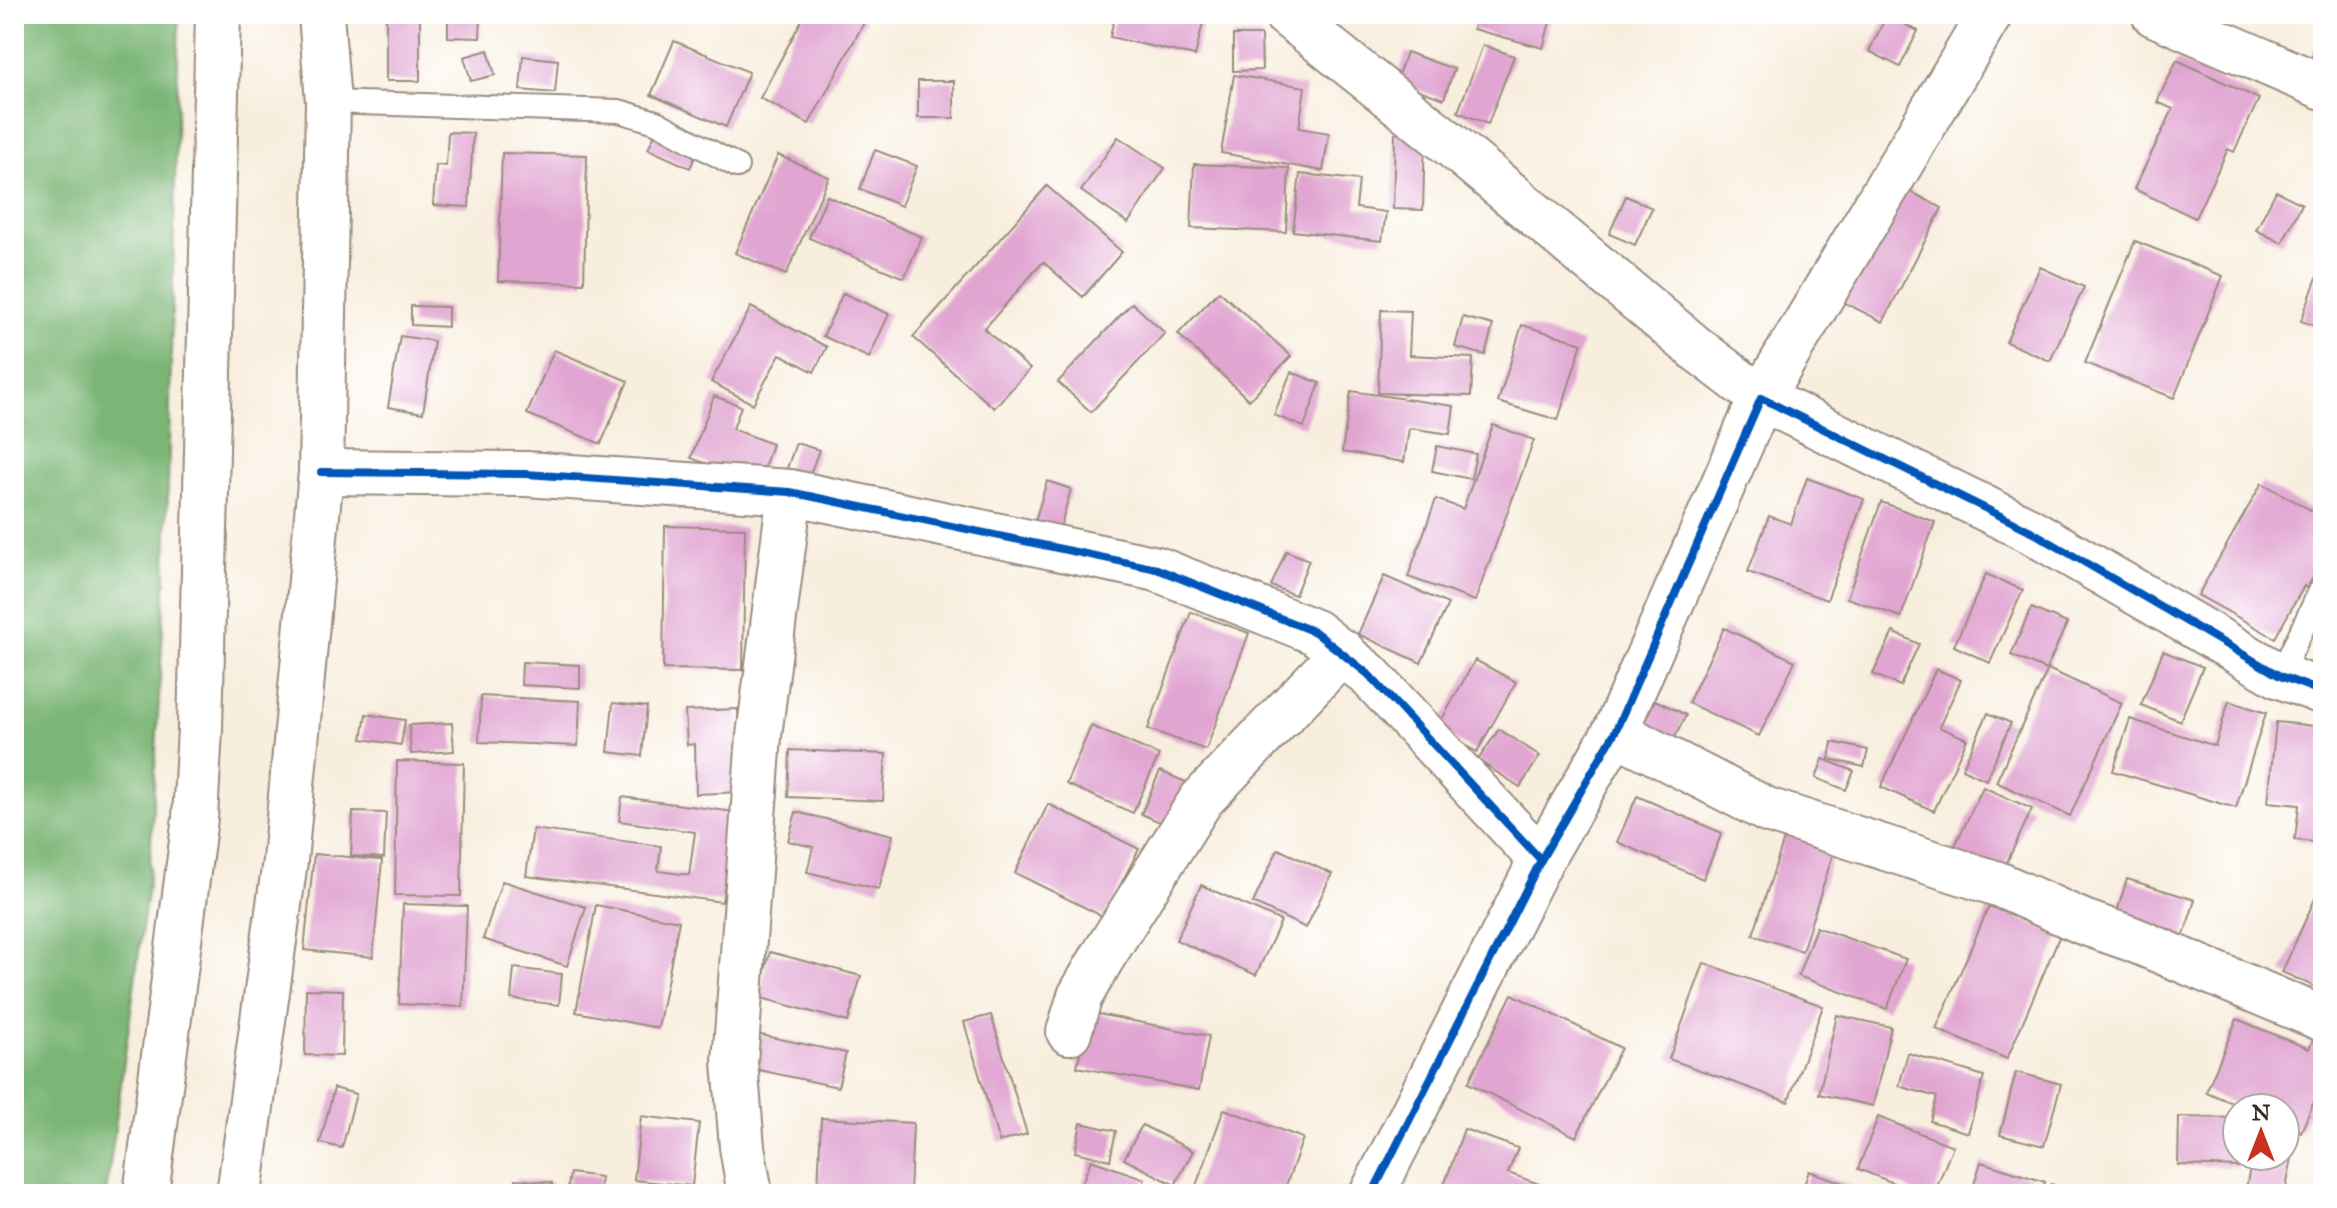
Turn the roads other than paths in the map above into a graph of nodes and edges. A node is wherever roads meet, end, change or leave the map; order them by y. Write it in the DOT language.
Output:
graph roads {
  1 [pos="218,14"];
  2 [pos="321,14"];
  3 [pos="1286,14"];
  4 [pos="1990,14"];
  5 [pos="2154,14"];
  6 [pos="2323,87"];
  7 [pos="328,102"];
  8 [pos="737,166"];
  9 [pos="1761,398"];
  10 [pos="321,472"];
  11 [pos="790,492"];
  12 [pos="2323,585"];
  13 [pos="1343,652"];
  14 [pos="2280,676"];
  15 [pos="2323,692"];
  16 [pos="1615,732"];
  17 [pos="1541,860"];
  18 [pos="2323,1019"];
  19 [pos="1069,1032"];
  20 [pos="146,1194"];
  21 [pos="239,1194"];
  22 [pos="750,1194"];
  23 [pos="1372,1194"];
  1 -- 20 [label="main road"];
  2 -- 7 [label="main road"];
  3 -- 9 [label="main road"];
  4 -- 9 [label="main road"];
  5 -- 6 [label="main road"];
  7 -- 8 [label="lane"];
  7 -- 10 [label="main road"];
  9 -- 14 [label="main road"];
  9 -- 16 [label="main road"];
  10 -- 11 [label="main road"];
  10 -- 21 [label="main road"];
  11 -- 13 [label="main road"];
  11 -- 22 [label="main road"];
  12 -- 14 [label="lane"];
  13 -- 17 [label="main road"];
  13 -- 19 [label="main road"];
  14 -- 15 [label="main road"];
  16 -- 17 [label="main road"];
  16 -- 18 [label="main road"];
  17 -- 23 [label="main road"];
}
